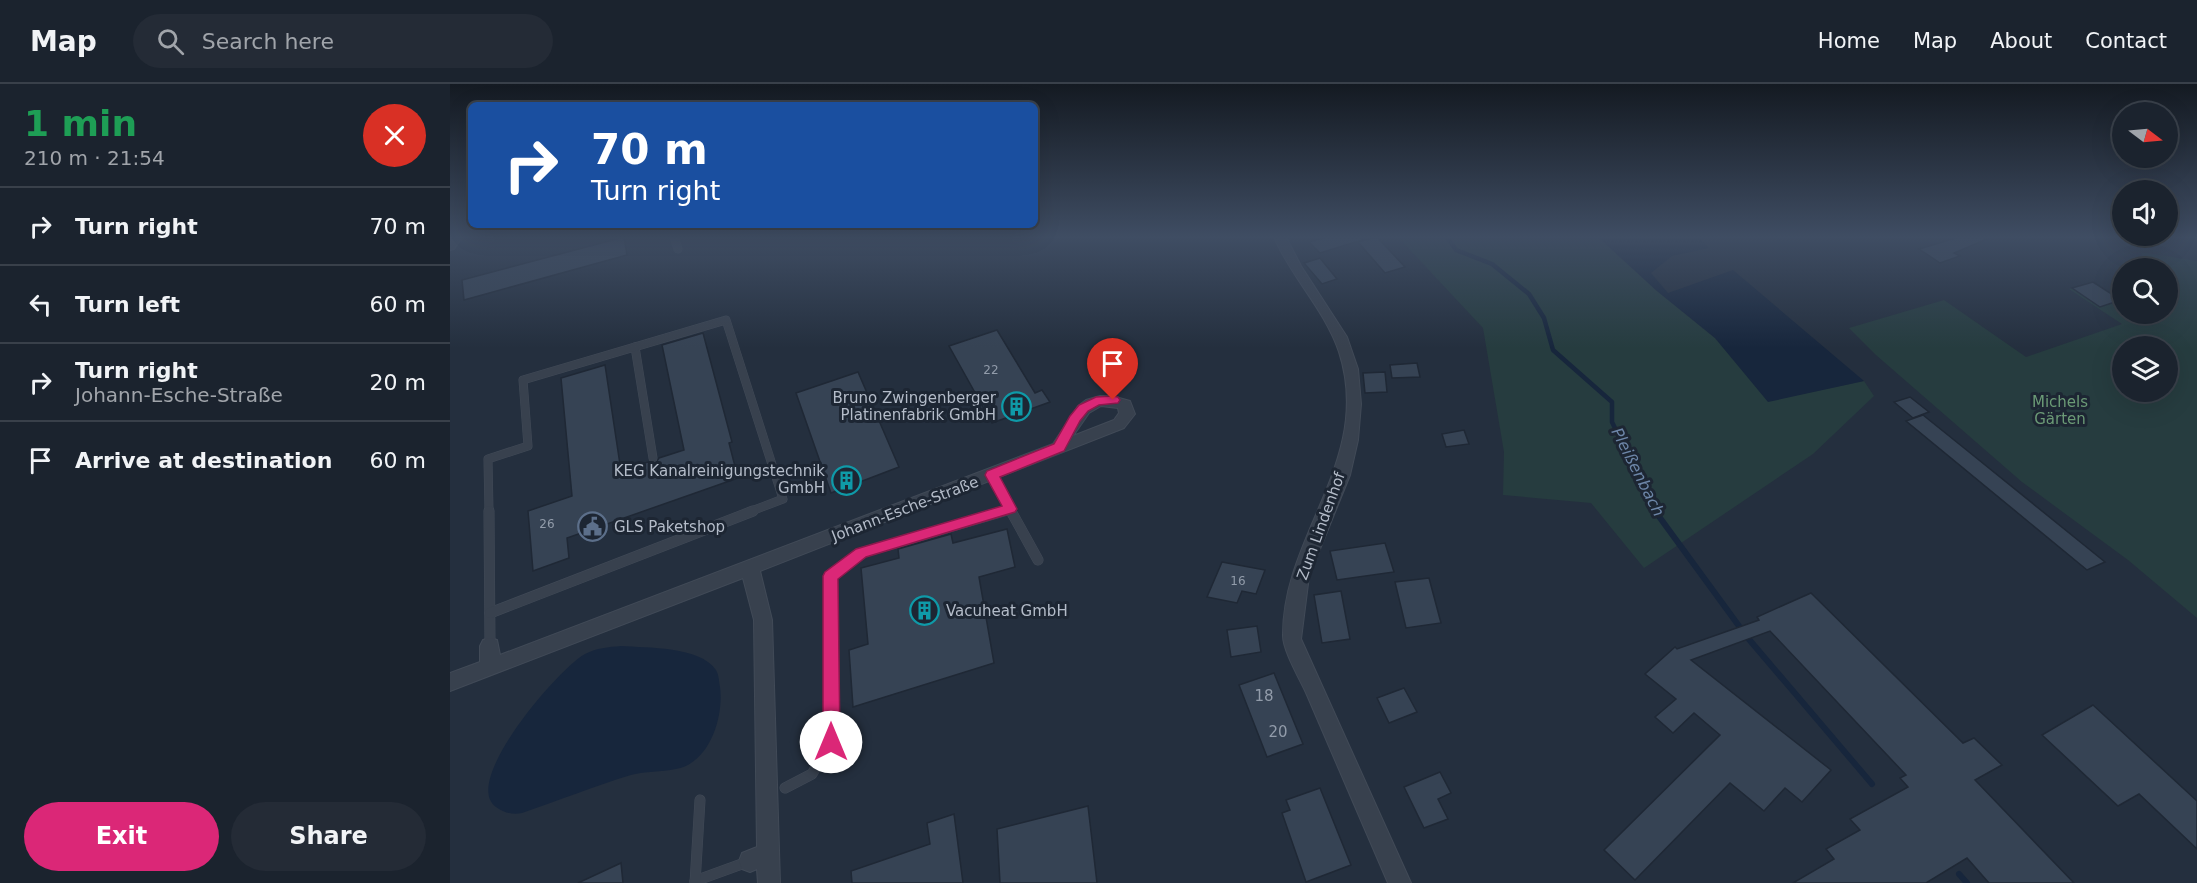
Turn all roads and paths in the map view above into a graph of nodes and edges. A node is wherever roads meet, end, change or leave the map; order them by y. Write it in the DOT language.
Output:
graph roads {
  1 [pos="1300,274"];
  2 [pos="634,348"];
  3 [pos="1059,448"];
  4 [pos="653,458"];
  5 [pos="994,478"];
  6 [pos="1010,509"];
  7 [pos="1038,560"];
  8 [pos="750,568"];
  9 [pos="490,613"];
  10 [pos="490,646"];
  11 [pos="490,667"];
  12 [pos="450,682"];
  13 [pos="777,791"];
  14 [pos="700,800"];
  15 [pos="760,857"];
  16 [pos="695,882"];
  17 [pos="769,883"];
  18 [pos="1400,883"];
  1 -- 18 [label="street, Zum Lindenhof"];
  2 -- 4 [label="lane"];
  2 -- 9 [label="lane"];
  2 -- 9 [label="lane"];
  3 -- 5 [label="street, Johann-Esche-Straße"];
  5 -- 6 [label="lane"];
  5 -- 8 [label="street, Johann-Esche-Straße"];
  6 -- 7 [label="lane"];
  6 -- 13 [label="lane"];
  8 -- 11 [label="street, Johann-Esche-Straße"];
  8 -- 13 [label="street"];
  9 -- 10 [label="lane"];
  10 -- 11 [label="street"];
  11 -- 12 [label="street, Johann-Esche-Straße"];
  13 -- 15 [label="street"];
  14 -- 16 [label="lane"];
  15 -- 16 [label="lane"];
  15 -- 17 [label="street"];
}
